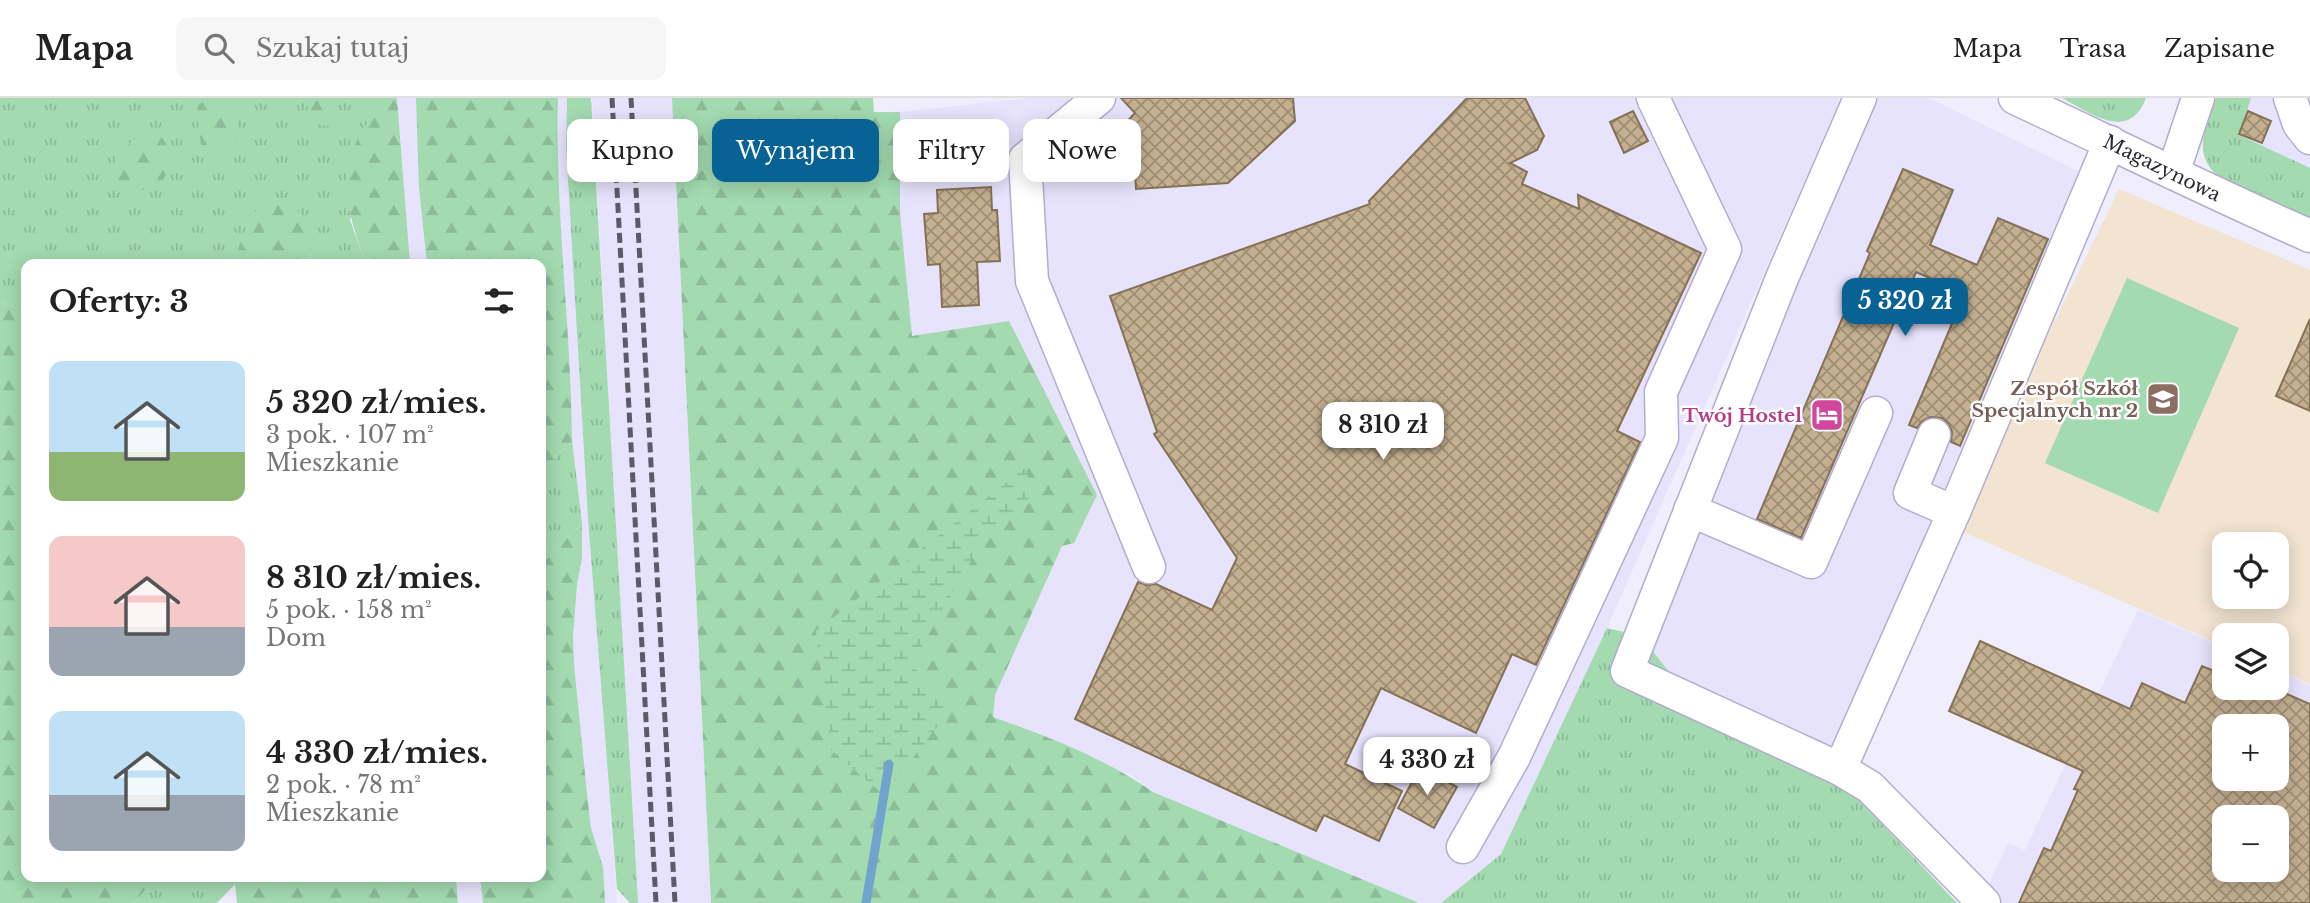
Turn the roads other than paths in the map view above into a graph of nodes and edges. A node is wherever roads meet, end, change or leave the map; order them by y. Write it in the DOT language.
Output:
graph roads {
  1 [pos="1099,98"];
  2 [pos="1653,98"];
  3 [pos="1860,98"];
  4 [pos="2015,98"];
  5 [pos="2199,98"];
  6 [pos="2290,98"];
  7 [pos="2310,138"];
  8 [pos="2110,142"];
  9 [pos="2173,173"];
  10 [pos="2310,236"];
  11 [pos="1876,413"];
  12 [pos="1934,435"];
  13 [pos="1690,510"];
  14 [pos="1954,512"];
  15 [pos="1149,567"];
  16 [pos="1840,769"];
  17 [pos="1464,847"];
  18 [pos="1984,903"];
  1 -- 15 [label="street"];
  2 -- 17 [label="street"];
  3 -- 13 [label="street"];
  4 -- 8 [label="street, Magazynowa"];
  5 -- 9 [label="street"];
  6 -- 7 [label="street"];
  8 -- 9 [label="street, Magazynowa"];
  8 -- 14 [label="street"];
  9 -- 10 [label="street, Magazynowa"];
  11 -- 13 [label="street"];
  12 -- 14 [label="street"];
  13 -- 16 [label="street"];
  14 -- 16 [label="street"];
  16 -- 18 [label="street"];
}
